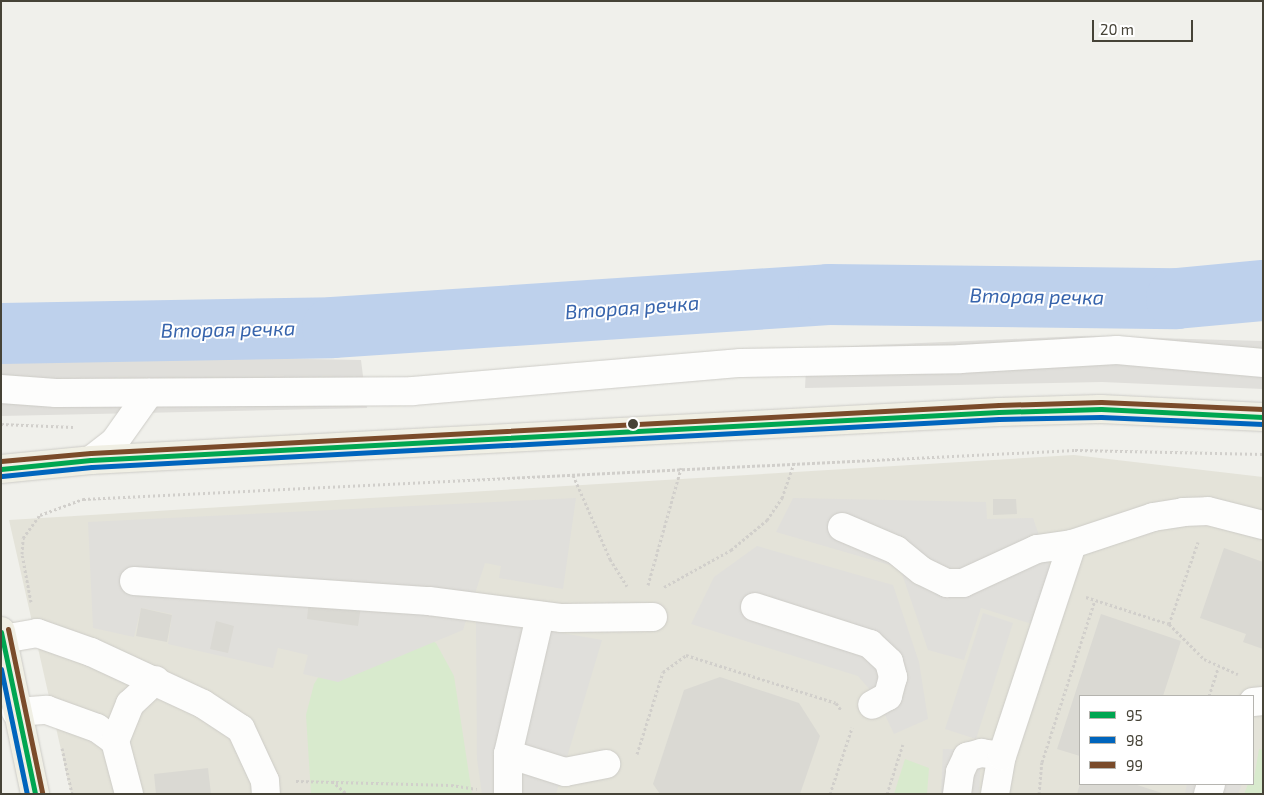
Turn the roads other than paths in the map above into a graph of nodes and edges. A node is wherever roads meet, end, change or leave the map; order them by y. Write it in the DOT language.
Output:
graph roads {
  1 [pos="1263,363"];
  2 [pos="1,389"];
  3 [pos="148,393"];
  4 [pos="1263,416"];
  5 [pos="91,460"];
  6 [pos="1,469"];
  7 [pos="1263,525"];
  8 [pos="842,528"];
  9 [pos="1072,544"];
  10 [pos="134,581"];
  11 [pos="755,607"];
  12 [pos="540,616"];
  13 [pos="653,617"];
  14 [pos="2,635"];
  15 [pos="156,680"];
  16 [pos="872,705"];
  17 [pos="16,712"];
  18 [pos="115,741"];
  19 [pos="508,754"];
  20 [pos="1002,756"];
  21 [pos="606,764"];
  22 [pos="496,792"];
  23 [pos="35,794"];
  24 [pos="129,794"];
  25 [pos="266,794"];
  26 [pos="957,794"];
  27 [pos="995,794"];
  1 -- 3 [label="lane"];
  2 -- 3 [label="lane"];
  3 -- 5 [label="lane"];
  4 -- 5 [label="main road"];
  5 -- 6 [label="main road"];
  7 -- 9 [label="lane"];
  8 -- 9 [label="lane"];
  9 -- 20 [label="lane"];
  10 -- 12 [label="lane"];
  11 -- 16 [label="lane"];
  12 -- 13 [label="lane"];
  12 -- 19 [label="lane"];
  14 -- 15 [label="lane"];
  14 -- 17 [label="main road"];
  15 -- 18 [label="lane"];
  15 -- 25 [label="lane"];
  17 -- 18 [label="lane"];
  17 -- 23 [label="main road"];
  18 -- 24 [label="lane"];
  19 -- 21 [label="lane"];
  19 -- 22 [label="lane"];
  20 -- 26 [label="lane"];
  20 -- 27 [label="lane"];
}
